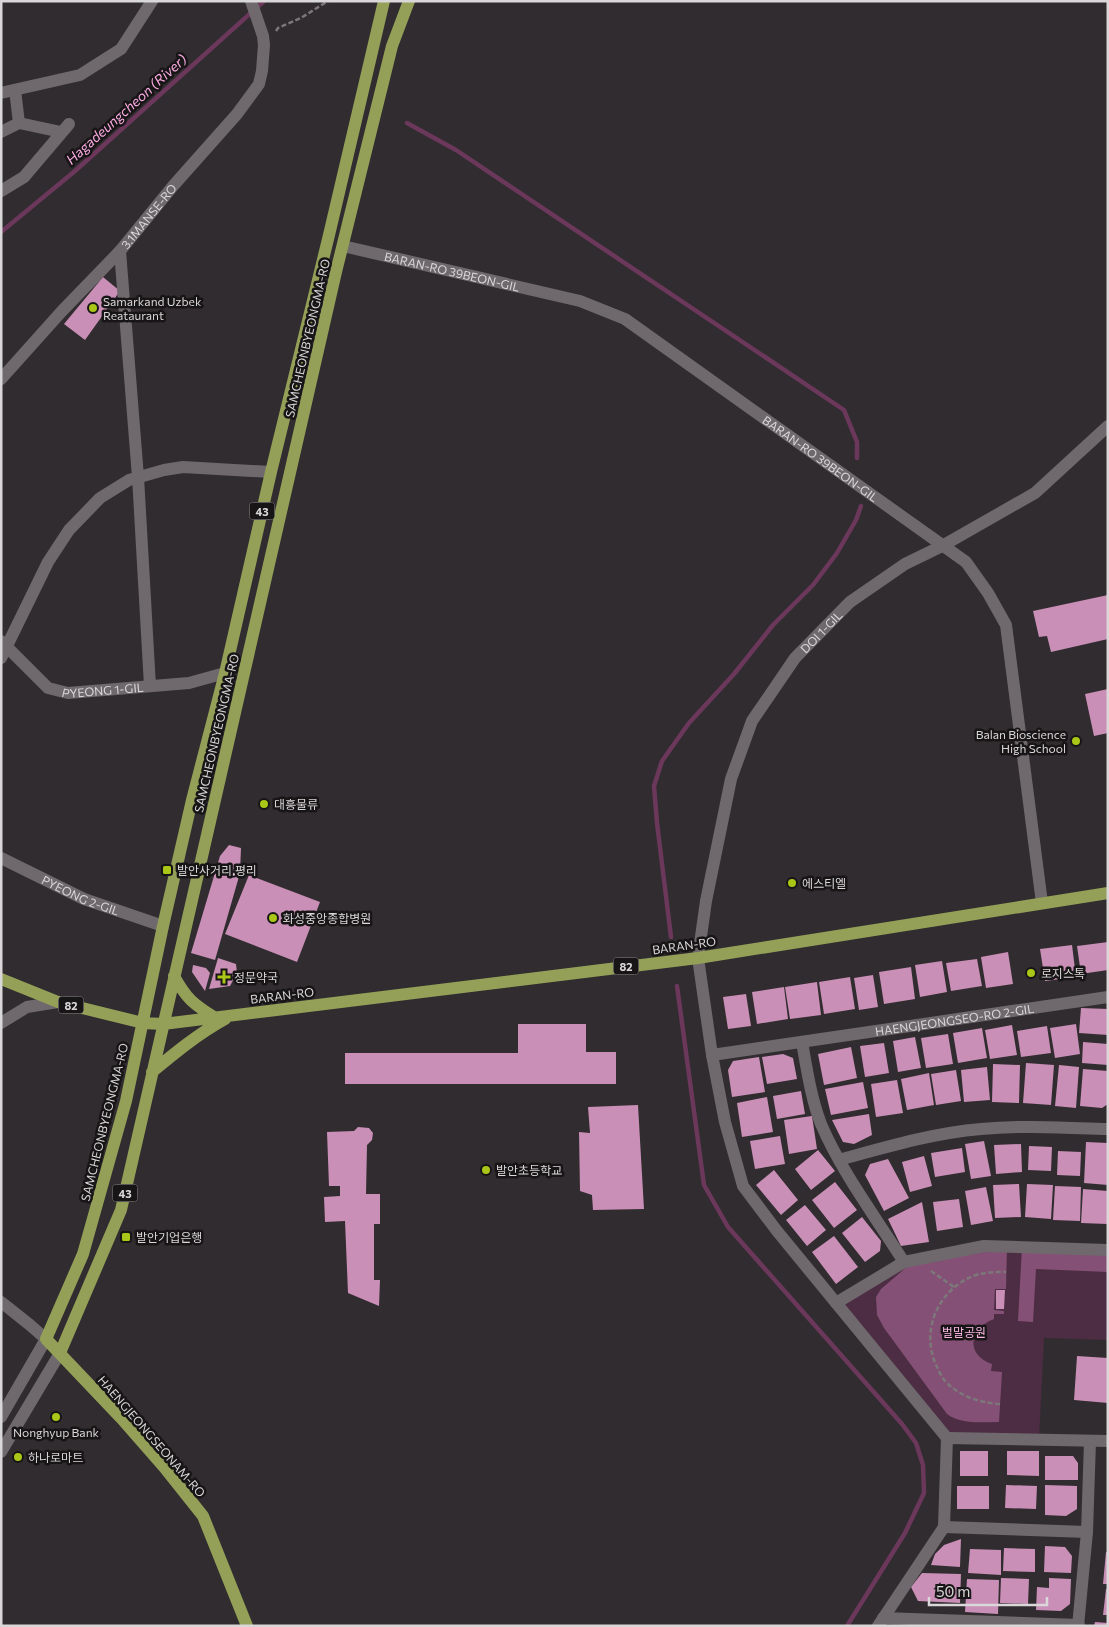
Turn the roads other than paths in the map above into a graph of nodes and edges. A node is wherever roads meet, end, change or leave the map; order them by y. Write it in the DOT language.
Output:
graph roads {
  1 [pos="152,1"];
  2 [pos="251,1"];
  3 [pos="384,1"];
  4 [pos="409,1"];
  5 [pos="15,90"];
  6 [pos="1,93"];
  7 [pos="19,123"];
  8 [pos="1,132"];
  9 [pos="1,190"];
  10 [pos="342,246"];
  11 [pos="120,251"];
  12 [pos="1,379"];
  13 [pos="1108,426"];
  14 [pos="270,472"];
  15 [pos="138,477"];
  16 [pos="942,546"];
  17 [pos="4,643"];
  18 [pos="1,658"];
  19 [pos="225,673"];
  20 [pos="150,686"];
  21 [pos="1,858"];
  22 [pos="1108,894"];
  23 [pos="1042,904"];
  24 [pos="163,926"];
  25 [pos="698,958"];
  26 [pos="174,976"];
  27 [pos="1,979"];
  28 [pos="1108,997"];
  29 [pos="58,1002"];
  30 [pos="233,1015"];
  31 [pos="214,1017"];
  32 [pos="143,1022"];
  33 [pos="1,1023"];
  34 [pos="163,1024"];
  35 [pos="802,1042"];
  36 [pos="712,1055"];
  37 [pos="152,1072"];
  38 [pos="1108,1129"];
  39 [pos="839,1160"];
  40 [pos="1108,1250"];
  41 [pos="910,1260"];
  42 [pos="1,1302"];
  43 [pos="836,1303"];
  44 [pos="46,1339"];
  45 [pos="60,1353"];
  46 [pos="1,1417"];
  47 [pos="947,1438"];
  48 [pos="1090,1441"];
  49 [pos="1108,1441"];
  50 [pos="1,1452"];
  51 [pos="944,1527"];
  52 [pos="1087,1532"];
  53 [pos="881,1622"];
  54 [pos="1078,1625"];
  55 [pos="247,1626"];
  1 -- 5 [label="street"];
  2 -- 11 [label="street, 3.1MANSE-RO"];
  3 -- 14 [label="main road, SAMCHEONBYEONGMA-RO / 43"];
  4 -- 10 [label="main road, SAMCHEONBYEONGMA-RO / 43"];
  5 -- 6 [label="street"];
  5 -- 7 [label="street"];
  7 -- 8 [label="street"];
  7 -- 9 [label="street"];
  10 -- 16 [label="street, BARAN-RO 39BEON-GIL"];
  10 -- 26 [label="main road, SAMCHEONBYEONGMA-RO / 43"];
  11 -- 12 [label="street, 3.1MANSE-RO"];
  11 -- 15 [label="street"];
  13 -- 16 [label="street, DOI 1-GIL"];
  14 -- 15 [label="street"];
  14 -- 19 [label="main road, SAMCHEONBYEONGMA-RO / 43"];
  15 -- 17 [label="street"];
  15 -- 20 [label="street"];
  16 -- 23 [label="street, BARAN-RO 39BEON-GIL"];
  16 -- 25 [label="street, DOI 1-GIL"];
  17 -- 18 [label="street"];
  17 -- 20 [label="street, PYEONG 1-GIL"];
  19 -- 20 [label="street, PYEONG 1-GIL"];
  19 -- 24 [label="main road, SAMCHEONBYEONGMA-RO / 43"];
  21 -- 24 [label="street, PYEONG 2-GIL"];
  22 -- 23 [label="main road, BARAN-RO / 82"];
  23 -- 25 [label="main road, BARAN-RO / 82"];
  24 -- 32 [label="main road, SAMCHEONBYEONGMA-RO / 43"];
  25 -- 30 [label="main road, BARAN-RO / 82"];
  25 -- 36 [label="street"];
  26 -- 31 [label="main road"];
  26 -- 34 [label="main road, SAMCHEONBYEONGMA-RO / 43"];
  27 -- 29 [label="main road, 82"];
  28 -- 35 [label="street, HAENGJEONGSEO-RO 2-GIL"];
  29 -- 32 [label="main road, 82"];
  29 -- 33 [label="street"];
  30 -- 31 [label="main road, BARAN-RO / 82"];
  30 -- 37 [label="main road"];
  31 -- 34 [label="main road, BARAN-RO / 82"];
  32 -- 34 [label="main road, BARAN-RO / 82"];
  32 -- 44 [label="main road, SAMCHEONBYEONGMA-RO / 43"];
  34 -- 37 [label="main road, SAMCHEONBYEONGMA-RO / 43"];
  35 -- 36 [label="street, HAENGJEONGSEO-RO 2-GIL"];
  35 -- 39 [label="street"];
  36 -- 43 [label="street"];
  37 -- 45 [label="main road, SAMCHEONBYEONGMA-RO / 43"];
  38 -- 39 [label="street"];
  39 -- 41 [label="street"];
  40 -- 41 [label="street"];
  41 -- 43 [label="street"];
  42 -- 44 [label="street"];
  43 -- 47 [label="street"];
  44 -- 45 [label="main road, HAENGJEONGSEONAM-RO"];
  44 -- 46 [label="street, SAMCHEONBYEONGMA-RO"];
  45 -- 50 [label="street, SAMCHEONBYEONGMA-RO"];
  45 -- 55 [label="main road, HAENGJEONGSEONAM-RO"];
  47 -- 48 [label="street"];
  47 -- 51 [label="street"];
  48 -- 49 [label="street"];
  48 -- 52 [label="street"];
  51 -- 52 [label="street"];
  51 -- 53 [label="street"];
  52 -- 54 [label="street"];
  53 -- 54 [label="street"];
}
